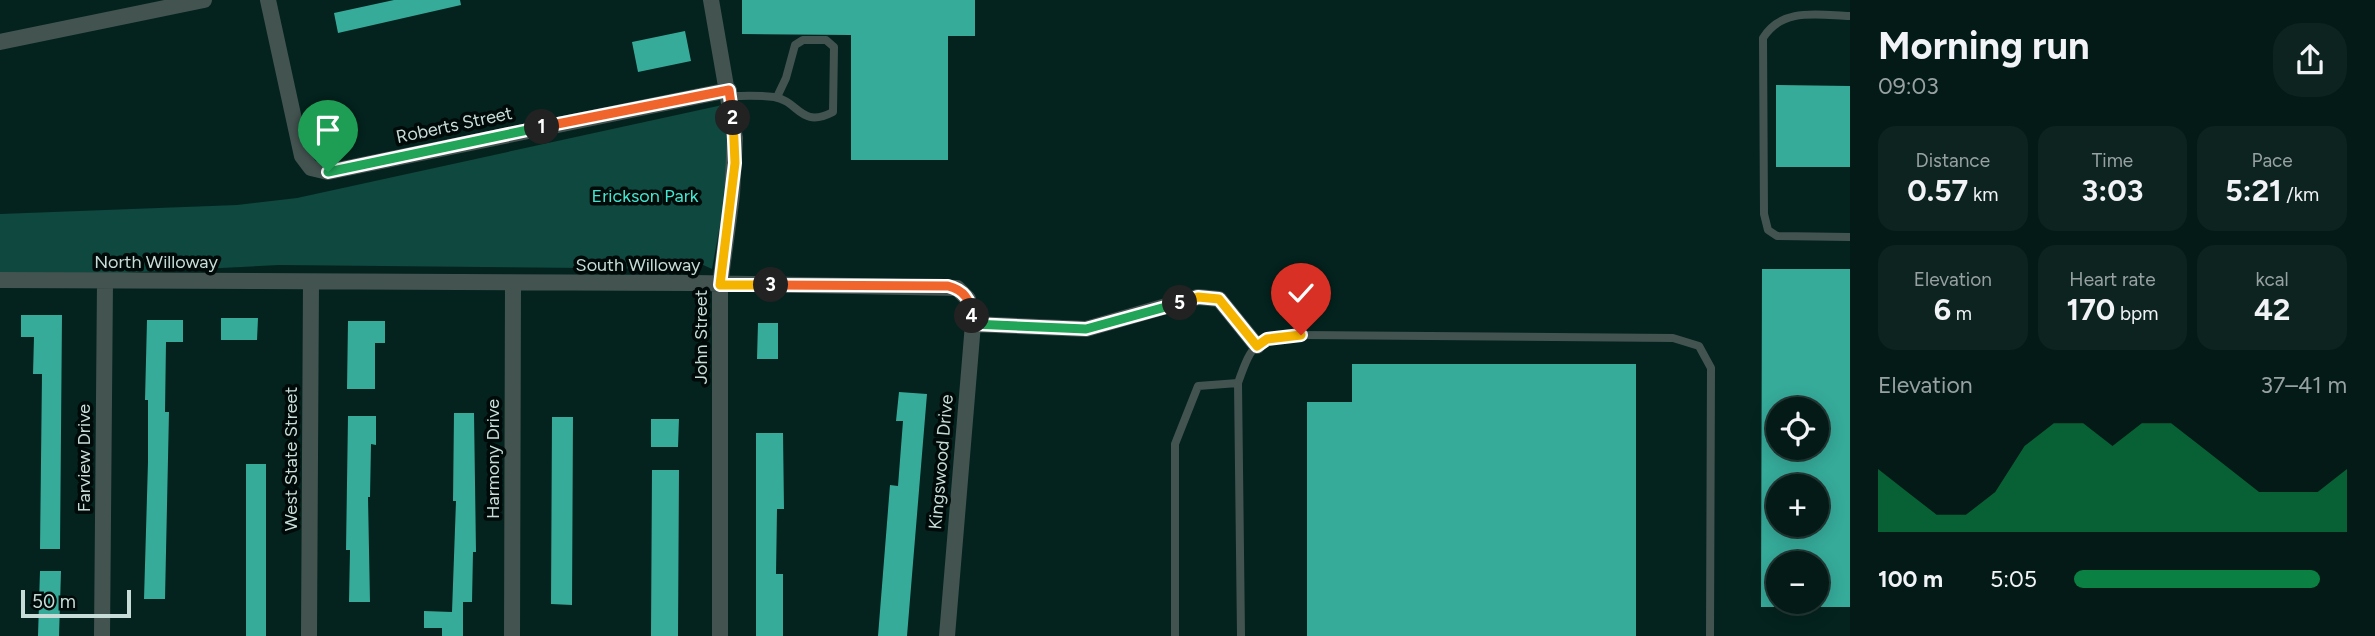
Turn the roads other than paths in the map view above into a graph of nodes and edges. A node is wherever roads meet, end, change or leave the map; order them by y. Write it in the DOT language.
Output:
graph roads {
  1 [pos="204,0"];
  2 [pos="268,0"];
  3 [pos="711,0"];
  4 [pos="1850,16"];
  5 [pos="0,43"];
  6 [pos="729,93"];
  7 [pos="777,97"];
  8 [pos="1850,237"];
  9 [pos="0,280"];
  10 [pos="105,281"];
  11 [pos="311,282"];
  12 [pos="513,283"];
  13 [pos="720,285"];
  14 [pos="963,293"];
  15 [pos="973,324"];
  16 [pos="1257,346"];
  17 [pos="1238,383"];
  18 [pos="102,636"];
  19 [pos="309,636"];
  20 [pos="512,636"];
  21 [pos="720,636"];
  22 [pos="947,636"];
  23 [pos="1175,636"];
  24 [pos="1241,636"];
  25 [pos="1710,636"];
  1 -- 5 [label="street"];
  2 -- 6 [label="street, Roberts Street"];
  3 -- 6 [label="street, John Street"];
  4 -- 8 [label="lane"];
  6 -- 7 [label="lane"];
  6 -- 13 [label="street, John Street"];
  7 -- 7 [label="lane"];
  9 -- 10 [label="street, North Willoway"];
  10 -- 11 [label="street, North Willoway"];
  10 -- 18 [label="street, Farview Drive"];
  11 -- 12 [label="street, South Willoway"];
  11 -- 19 [label="street, West State Street"];
  12 -- 13 [label="street, South Willoway"];
  12 -- 20 [label="street, Harmony Drive"];
  13 -- 14 [label="street, South Willoway"];
  13 -- 21 [label="street, John Street"];
  14 -- 15 [label="street, Kingswood Drive"];
  15 -- 16 [label="street"];
  15 -- 22 [label="street, Kingswood Drive"];
  16 -- 17 [label="lane"];
  16 -- 25 [label="lane"];
  17 -- 23 [label="lane"];
  17 -- 24 [label="lane"];
}
